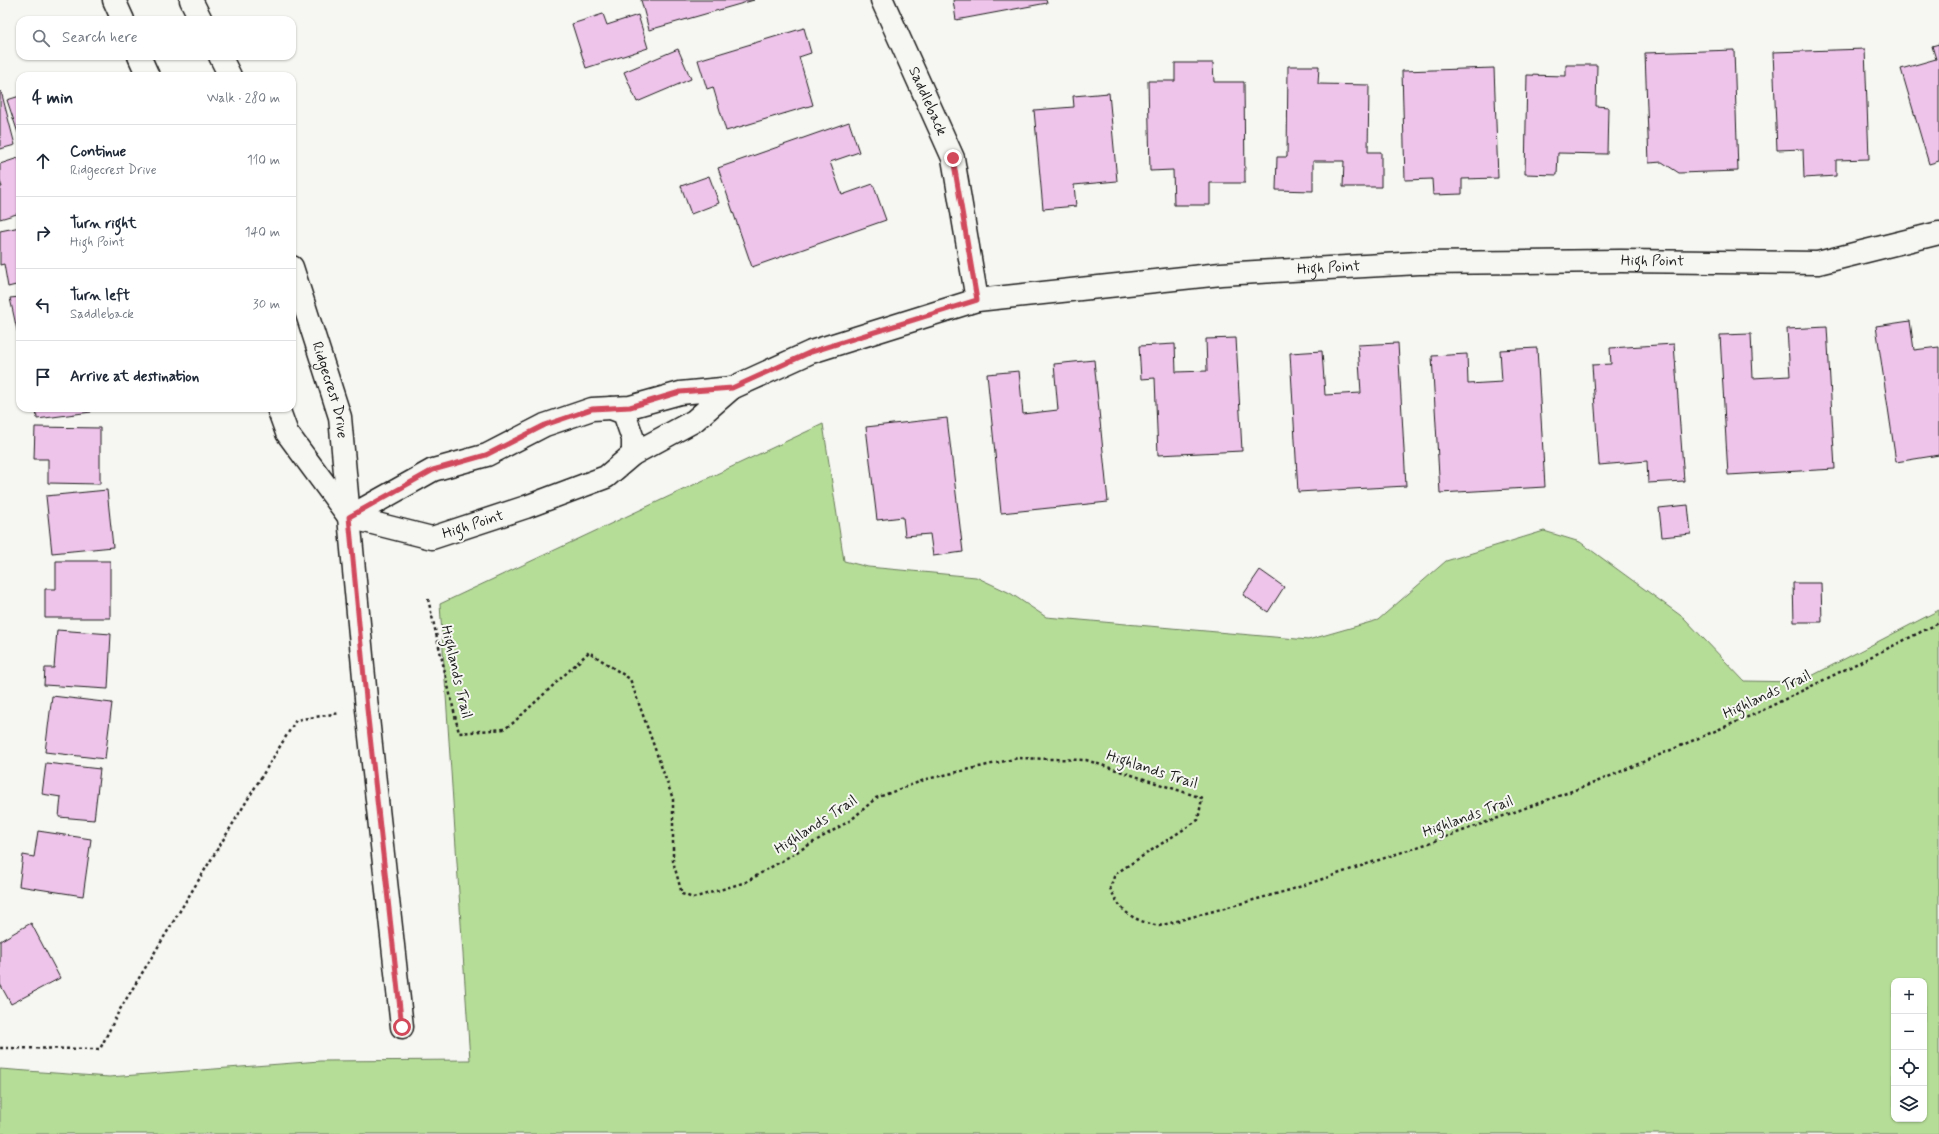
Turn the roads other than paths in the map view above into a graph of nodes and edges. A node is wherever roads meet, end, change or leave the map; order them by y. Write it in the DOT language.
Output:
graph roads {
  1 [pos="114,0"];
  2 [pos="191,0"];
  3 [pos="882,0"];
  4 [pos="121,16"];
  5 [pos="199,16"];
  6 [pos="141,60"];
  7 [pos="222,60"];
  8 [pos="146,72"];
  9 [pos="228,72"];
  10 [pos="1939,233"];
  11 [pos="296,280"];
  12 [pos="977,300"];
  13 [pos="732,388"];
  14 [pos="611,408"];
  15 [pos="279,412"];
  16 [pos="633,454"];
  17 [pos="349,517"];
  18 [pos="402,1027"];
  1 -- 4 [label="street"];
  2 -- 5 [label="street"];
  3 -- 12 [label="street, Saddleback"];
  6 -- 8 [label="street"];
  7 -- 9 [label="street"];
  10 -- 12 [label="street, High Point"];
  11 -- 17 [label="street, Ridgecrest Drive"];
  12 -- 13 [label="street, High Point"];
  13 -- 14 [label="street, High Point"];
  13 -- 16 [label="street, High Point"];
  14 -- 16 [label="street"];
  14 -- 17 [label="street, High Point"];
  15 -- 17 [label="street"];
  16 -- 17 [label="street, High Point"];
  17 -- 18 [label="street, Ridgecrest Drive"];
}
